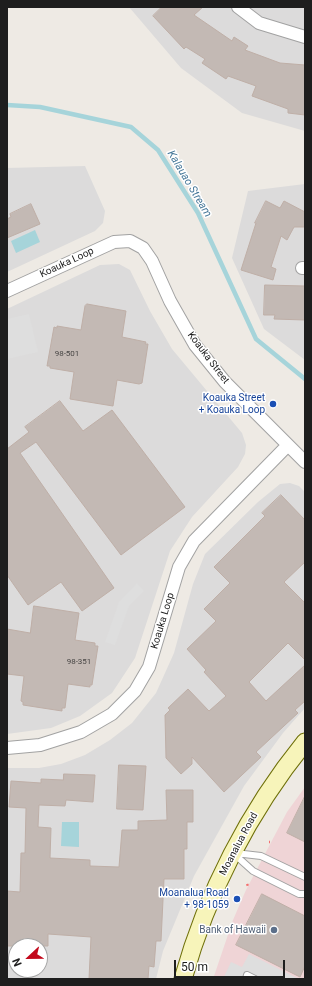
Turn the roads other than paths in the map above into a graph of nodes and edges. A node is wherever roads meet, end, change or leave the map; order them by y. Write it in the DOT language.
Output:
graph roads {
  1 [pos="238,7"];
  2 [pos="305,37"];
  3 [pos="130,241"];
  4 [pos="7,291"];
  5 [pos="288,445"];
  6 [pos="305,462"];
  7 [pos="305,742"];
  8 [pos="7,748"];
  9 [pos="233,853"];
  10 [pos="305,877"];
  11 [pos="305,894"];
  12 [pos="183,979"];
  13 [pos="246,979"];
  14 [pos="254,979"];
  1 -- 2 [label="street"];
  3 -- 4 [label="street, Koauka Loop"];
  3 -- 5 [label="street, Koauka Street"];
  5 -- 6 [label="street, Koauka Street"];
  5 -- 8 [label="street, Koauka Loop"];
  7 -- 9 [label="main road, Moanalua Road"];
  9 -- 10 [label="lane"];
  9 -- 11 [label="lane"];
  9 -- 12 [label="main road, Moanalua Road"];
  13 -- 14 [label="lane"];
}
